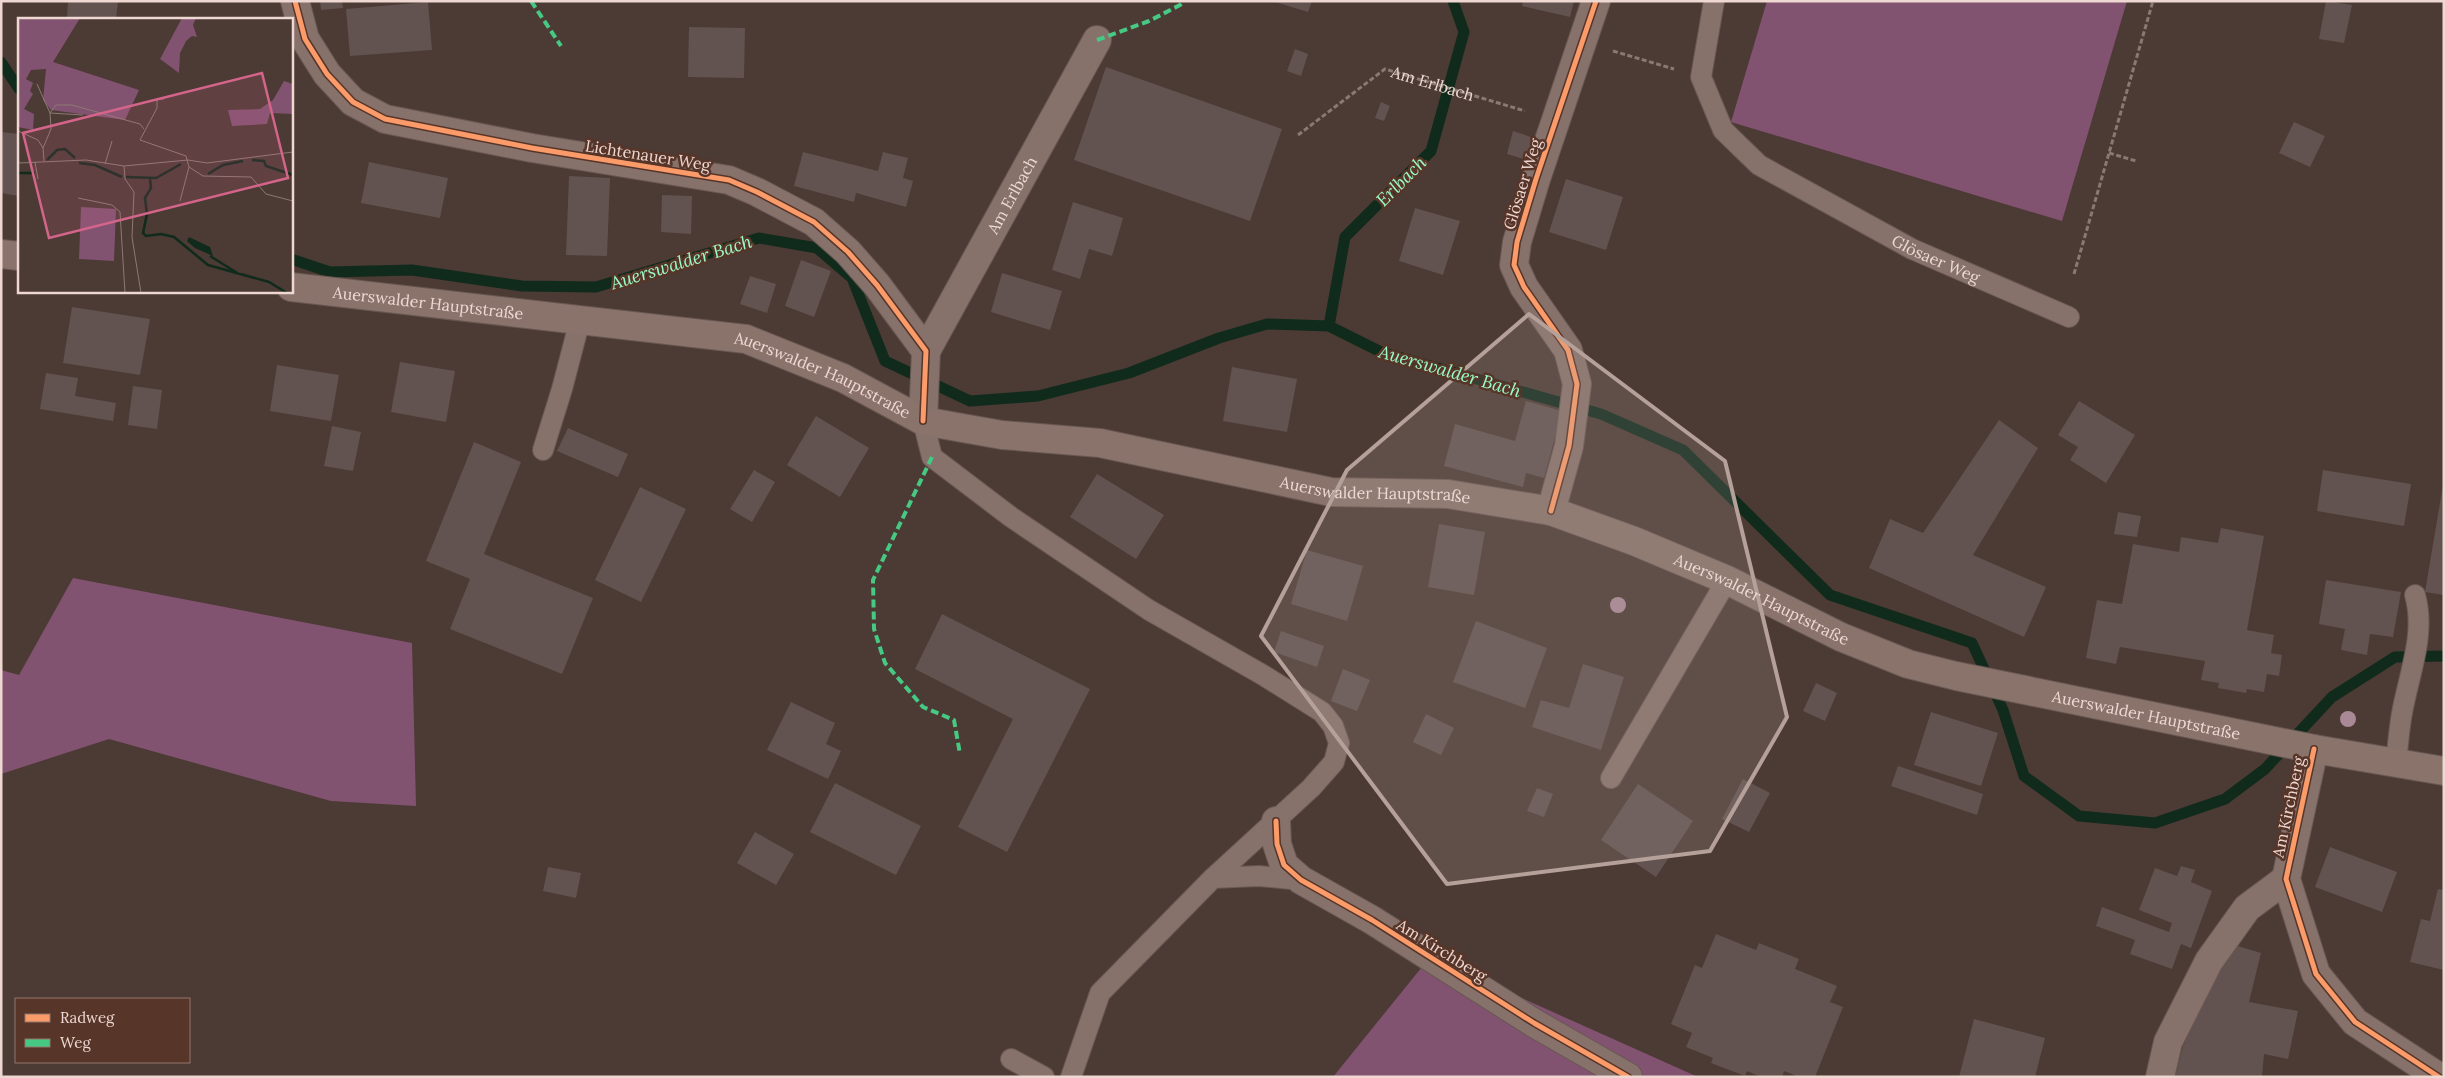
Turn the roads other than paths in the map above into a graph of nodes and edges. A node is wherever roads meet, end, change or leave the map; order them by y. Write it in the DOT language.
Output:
graph roads {
  1 [pos="295,1"];
  2 [pos="1596,1"];
  3 [pos="1714,1"];
  4 [pos="1097,40"];
  5 [pos="1,254"];
  6 [pos="18,256"];
  7 [pos="292,287"];
  8 [pos="2069,317"];
  9 [pos="580,320"];
  10 [pos="926,358"];
  11 [pos="924,409"];
  12 [pos="543,450"];
  13 [pos="1551,511"];
  14 [pos="1727,580"];
  15 [pos="2415,595"];
  16 [pos="2312,749"];
  17 [pos="2396,763"];
  18 [pos="2444,771"];
  19 [pos="1611,778"];
  20 [pos="1276,821"];
  21 [pos="1213,878"];
  22 [pos="2286,879"];
  23 [pos="1301,880"];
  24 [pos="1011,1060"];
  25 [pos="1044,1077"];
  26 [pos="1071,1077"];
  27 [pos="1628,1077"];
  28 [pos="2160,1077"];
  29 [pos="2439,1077"];
  1 -- 10 [label="street, Lichtenauer Weg"];
  2 -- 13 [label="street, Glösaer Weg"];
  3 -- 8 [label="lane, Glösaer Weg"];
  4 -- 10 [label="street, Am Erlbach"];
  5 -- 6 [label="main road"];
  7 -- 9 [label="main road, Auerswalder Hauptstraße"];
  9 -- 11 [label="main road, Auerswalder Hauptstraße"];
  9 -- 12 [label="lane"];
  10 -- 11 [label="street"];
  11 -- 13 [label="main road, Auerswalder Hauptstraße"];
  11 -- 20 [label="lane"];
  13 -- 14 [label="main road, Auerswalder Hauptstraße"];
  14 -- 16 [label="main road, Auerswalder Hauptstraße"];
  14 -- 19 [label="lane"];
  15 -- 17 [label="lane"];
  16 -- 17 [label="main road, Auerswalder Hauptstraße"];
  16 -- 22 [label="street, Am Kirchberg"];
  17 -- 18 [label="main road, Auerswalder Hauptstraße"];
  20 -- 21 [label="lane"];
  20 -- 23 [label="street, Am Kirchberg"];
  21 -- 23 [label="lane"];
  21 -- 26 [label="lane"];
  22 -- 28 [label="street, Am Kirchberg"];
  22 -- 29 [label="street, Am Kirchberg"];
  23 -- 27 [label="street, Am Kirchberg"];
  24 -- 25 [label="lane"];
}
